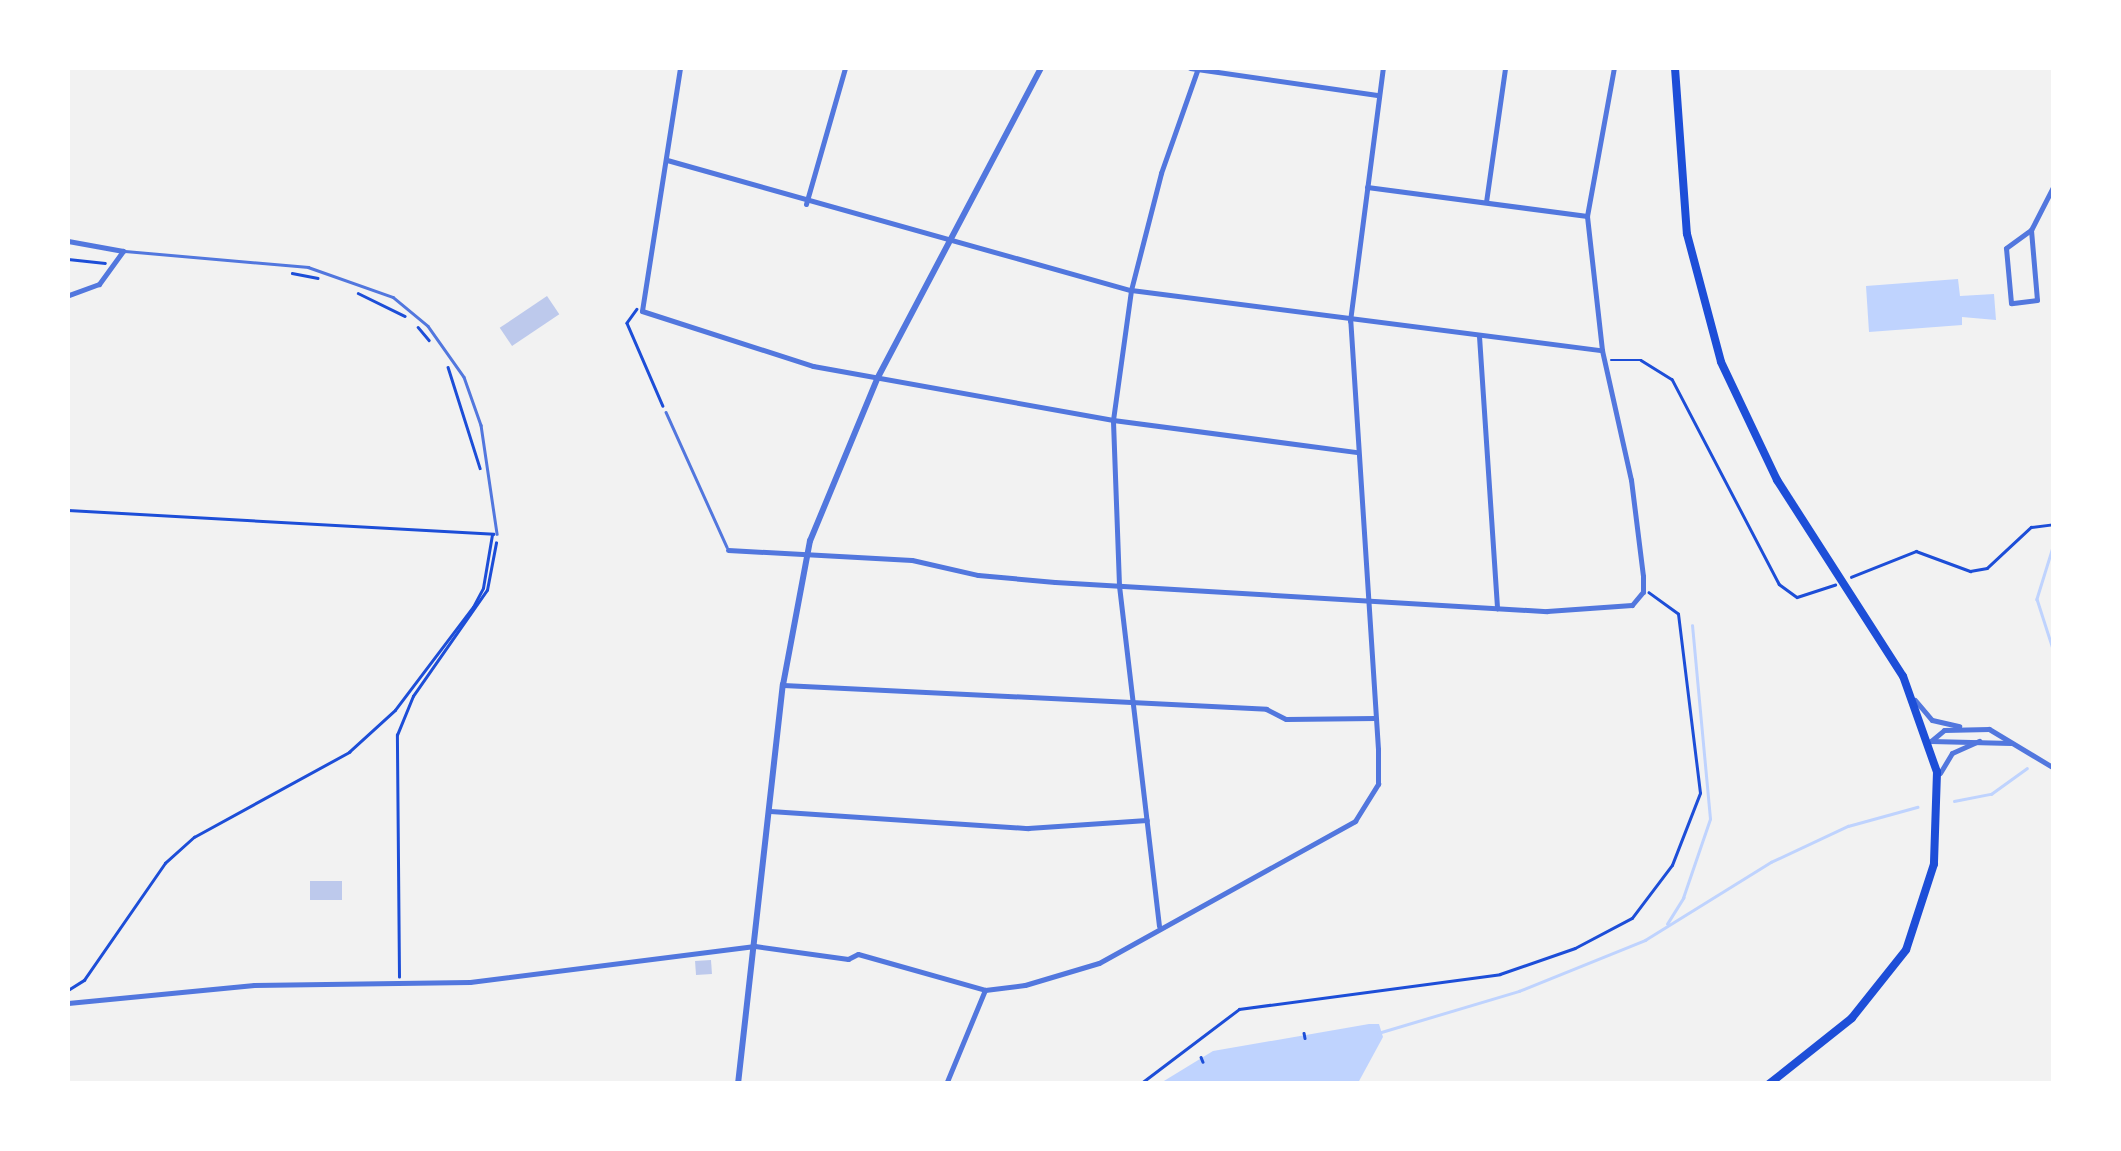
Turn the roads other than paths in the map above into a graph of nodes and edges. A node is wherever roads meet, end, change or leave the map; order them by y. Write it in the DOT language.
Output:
graph roads {
  1 [pos="680,68"];
  2 [pos="845,68"];
  3 [pos="1041,68"];
  4 [pos="1195,68"];
  5 [pos="1383,68"];
  6 [pos="1505,68"];
  7 [pos="1614,68"];
  8 [pos="1674,68"];
  9 [pos="1377,95"];
  10 [pos="666,160"];
  11 [pos="2054,185"];
  12 [pos="1366,186"];
  13 [pos="1486,202"];
  14 [pos="806,204"];
  15 [pos="1587,216"];
  16 [pos="2031,230"];
  17 [pos="68,242"];
  18 [pos="948,244"];
  19 [pos="123,251"];
  20 [pos="1131,290"];
  21 [pos="68,295"];
  22 [pos="1350,321"];
  23 [pos="1479,336"];
  24 [pos="1602,350"];
  25 [pos="877,379"];
  26 [pos="666,412"];
  27 [pos="1114,420"];
  28 [pos="1358,452"];
  29 [pos="498,534"];
  30 [pos="728,550"];
  31 [pos="806,556"];
  32 [pos="1120,585"];
  33 [pos="1366,600"];
  34 [pos="1497,608"];
  35 [pos="783,685"];
  36 [pos="1915,700"];
  37 [pos="1133,702"];
  38 [pos="1375,718"];
  39 [pos="1972,728"];
  40 [pos="1988,738"];
  41 [pos="1931,741"];
  42 [pos="2019,746"];
  43 [pos="2054,768"];
  44 [pos="1938,786"];
  45 [pos="770,811"];
  46 [pos="1147,820"];
  47 [pos="1160,926"];
  48 [pos="754,946"];
  49 [pos="985,990"];
  50 [pos="68,1003"];
  51 [pos="738,1084"];
  52 [pos="946,1084"];
  53 [pos="1769,1084"];
  1 -- 10 [label="street"];
  2 -- 14 [label="street"];
  3 -- 18 [label="street"];
  4 -- 9 [label="street"];
  4 -- 20 [label="street"];
  5 -- 9 [label="street"];
  6 -- 13 [label="street"];
  7 -- 15 [label="street"];
  8 -- 36 [label="main road"];
  9 -- 12 [label="street"];
  10 -- 14 [label="street"];
  10 -- 25 [label="street"];
  11 -- 16 [label="street"];
  12 -- 13 [label="street"];
  12 -- 22 [label="street"];
  13 -- 15 [label="street"];
  14 -- 18 [label="street"];
  15 -- 24 [label="street"];
  16 -- 16 [label="street"];
  17 -- 19 [label="street"];
  18 -- 20 [label="street"];
  18 -- 25 [label="street"];
  19 -- 21 [label="street"];
  19 -- 29 [label="lane"];
  20 -- 22 [label="street"];
  20 -- 27 [label="street"];
  22 -- 23 [label="street"];
  22 -- 28 [label="street"];
  23 -- 24 [label="street"];
  23 -- 34 [label="street"];
  24 -- 34 [label="street"];
  25 -- 27 [label="street"];
  25 -- 31 [label="street"];
  26 -- 30 [label="lane"];
  27 -- 28 [label="street"];
  27 -- 32 [label="street"];
  28 -- 33 [label="street"];
  30 -- 31 [label="street"];
  31 -- 32 [label="street"];
  31 -- 35 [label="street"];
  32 -- 33 [label="street"];
  32 -- 37 [label="street"];
  33 -- 34 [label="street"];
  33 -- 38 [label="street"];
  35 -- 37 [label="street"];
  35 -- 45 [label="street"];
  36 -- 39 [label="street"];
  36 -- 41 [label="main road"];
  37 -- 38 [label="street"];
  37 -- 46 [label="street"];
  38 -- 47 [label="street"];
  39 -- 41 [label="street"];
  39 -- 42 [label="street"];
  40 -- 41 [label="street"];
  40 -- 42 [label="street"];
  40 -- 44 [label="street"];
  41 -- 44 [label="main road"];
  42 -- 43 [label="street"];
  44 -- 53 [label="main road"];
  45 -- 46 [label="street"];
  45 -- 48 [label="street"];
  46 -- 47 [label="street"];
  47 -- 49 [label="street"];
  48 -- 49 [label="street"];
  48 -- 50 [label="street"];
  48 -- 51 [label="street"];
  49 -- 52 [label="street"];
}
